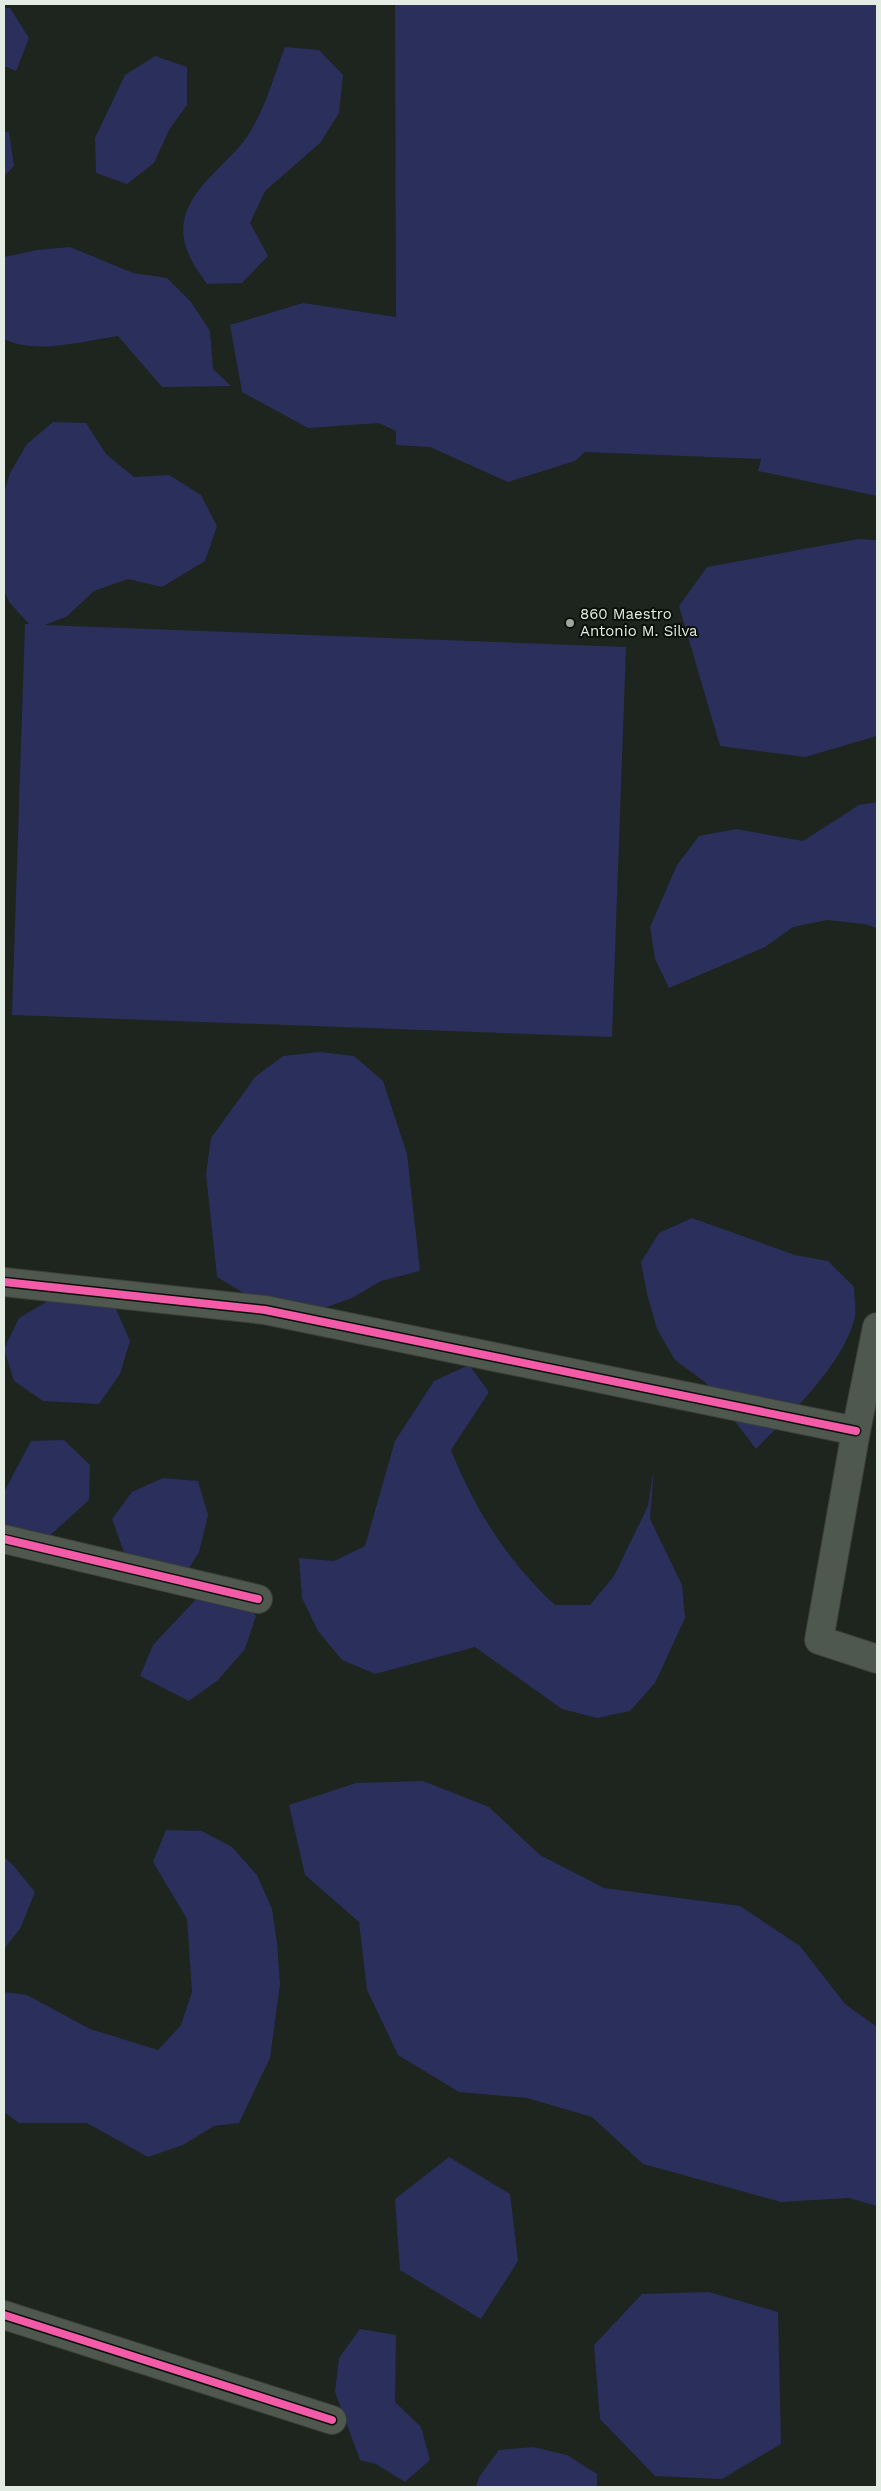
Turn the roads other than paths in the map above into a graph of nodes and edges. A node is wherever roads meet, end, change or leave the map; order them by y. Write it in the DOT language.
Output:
graph roads {
  1 [pos="4,1282"];
  2 [pos="877,1326"];
  3 [pos="856,1431"];
  4 [pos="4,1539"];
  5 [pos="258,1600"];
  6 [pos="877,1659"];
  7 [pos="4,2315"];
  8 [pos="332,2420"];
  1 -- 3 [label="street"];
  2 -- 3 [label="street"];
  3 -- 6 [label="street"];
  4 -- 5 [label="street"];
  7 -- 8 [label="street"];
}
